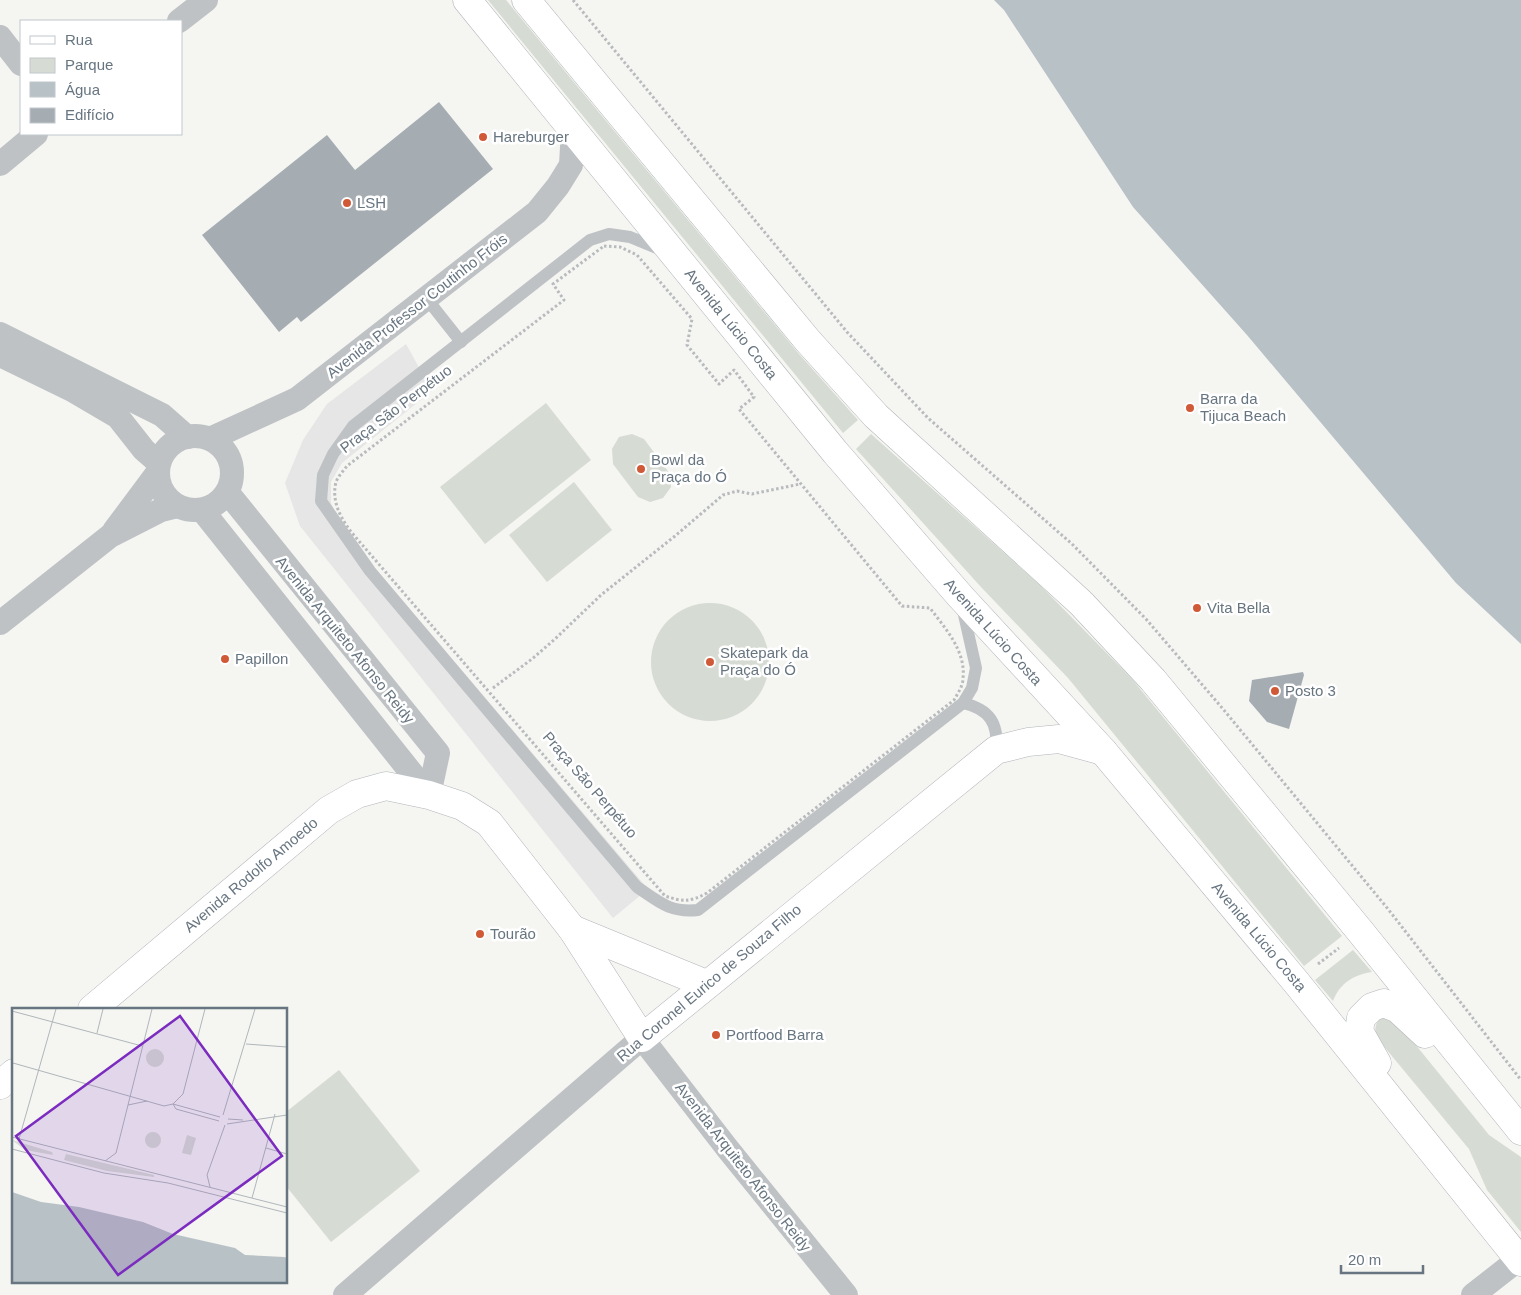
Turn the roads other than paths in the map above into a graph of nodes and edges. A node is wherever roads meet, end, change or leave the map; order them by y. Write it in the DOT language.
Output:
graph roads {
  1 [pos="206,0"];
  2 [pos="467,0"];
  3 [pos="526,0"];
  4 [pos="180,20"];
  5 [pos="0,37"];
  6 [pos="20,63"];
  7 [pos="573,129"];
  8 [pos="35,135"];
  9 [pos="0,164"];
  10 [pos="677,257"];
  11 [pos="427,299"];
  12 [pos="0,334"];
  13 [pos="461,342"];
  14 [pos="0,355"];
  15 [pos="198,438"];
  16 [pos="159,468"];
  17 [pos="228,493"];
  18 [pos="177,506"];
  19 [pos="202,510"];
  20 [pos="110,536"];
  21 [pos="960,596"];
  22 [pos="0,623"];
  23 [pos="963,703"];
  24 [pos="996,750"];
  25 [pos="1103,751"];
  26 [pos="429,795"];
  27 [pos="572,929"];
  28 [pos="706,984"];
  29 [pos="93,1008"];
  30 [pos="642,1038"];
  31 [pos="12,1075"];
  32 [pos="0,1085"];
  33 [pos="1500,1106"];
  34 [pos="1411,1125"];
  35 [pos="1521,1131"];
  36 [pos="1520,1261"];
  37 [pos="360,1290"];
  38 [pos="846,1295"];
  39 [pos="1473,1295"];
  1 -- 4 [label="street"];
  2 -- 7 [label="main road, Avenida Lúcio Costa"];
  3 -- 33 [label="main road"];
  5 -- 6 [label="street"];
  7 -- 10 [label="main road, Avenida Lúcio Costa"];
  7 -- 11 [label="street, Avenida Professor Coutinho Fróis"];
  8 -- 9 [label="street"];
  10 -- 13 [label="lane, Praça São Perpétuo"];
  10 -- 21 [label="main road, Avenida Lúcio Costa"];
  11 -- 13 [label="lane"];
  11 -- 15 [label="street, Avenida Professor Coutinho Fróis"];
  12 -- 15 [label="street"];
  13 -- 23 [label="lane, Praça São Perpétuo"];
  14 -- 16 [label="street"];
  15 -- 16 [label="street"];
  15 -- 17 [label="street"];
  16 -- 18 [label="street"];
  16 -- 20 [label="street"];
  17 -- 19 [label="street"];
  17 -- 26 [label="street, Avenida Arquiteto Afonso Reidy"];
  18 -- 19 [label="street"];
  18 -- 20 [label="street"];
  19 -- 26 [label="street, Avenida Arquiteto Afonso Reidy"];
  20 -- 22 [label="street"];
  21 -- 23 [label="lane, Praça São Perpétuo"];
  21 -- 25 [label="main road, Avenida Lúcio Costa"];
  23 -- 24 [label="lane"];
  24 -- 25 [label="main road, Rua Coronel Eurico de Souza Filho"];
  24 -- 28 [label="main road, Rua Coronel Eurico de Souza Filho"];
  25 -- 34 [label="main road, Avenida Lúcio Costa"];
  26 -- 27 [label="main road"];
  26 -- 29 [label="main road, Avenida Rodolfo Amoedo"];
  27 -- 28 [label="main road"];
  27 -- 30 [label="main road"];
  28 -- 30 [label="main road, Rua Coronel Eurico de Souza Filho"];
  30 -- 37 [label="street, Rua Coronel Eurico de Souza Filho"];
  30 -- 38 [label="street, Avenida Arquiteto Afonso Reidy"];
  31 -- 32 [label="main road"];
  33 -- 34 [label="main road"];
  33 -- 35 [label="main road"];
  34 -- 36 [label="main road, Avenida Lúcio Costa"];
  36 -- 39 [label="street"];
}
